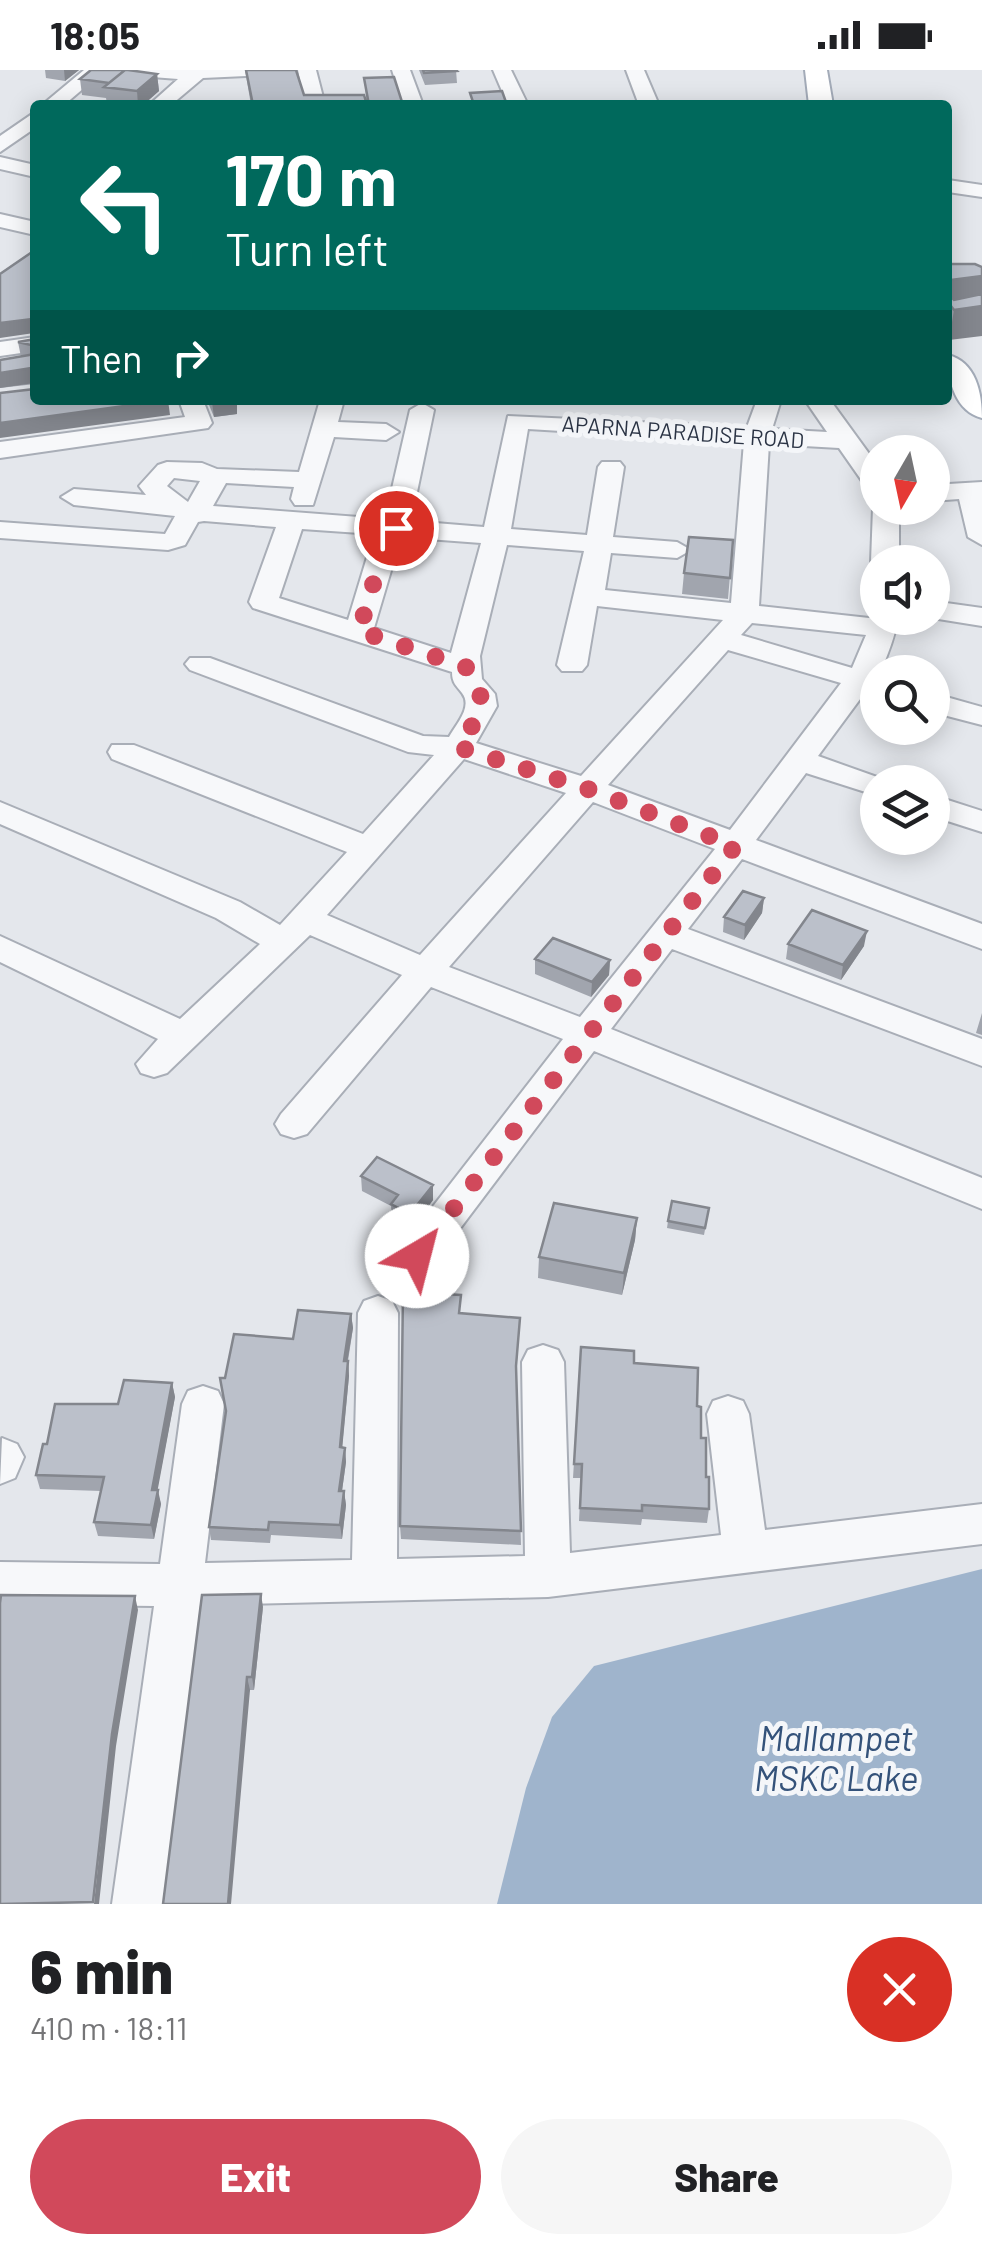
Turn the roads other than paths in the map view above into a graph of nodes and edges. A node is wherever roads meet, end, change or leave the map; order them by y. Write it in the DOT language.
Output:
graph roads {
  1 [pos="96,70"];
  2 [pos="139,70"];
  3 [pos="156,70"];
  4 [pos="246,70"];
  5 [pos="307,70"];
  6 [pos="401,70"];
  7 [pos="502,70"];
  8 [pos="635,70"];
  9 [pos="799,70"];
  10 [pos="816,70"];
  11 [pos="200,71"];
  12 [pos="58,100"];
  13 [pos="165,100"];
  14 [pos="314,100"];
  15 [pos="411,100"];
  16 [pos="516,100"];
  17 [pos="647,100"];
  18 [pos="802,100"];
  19 [pos="820,100"];
  20 [pos="30,122"];
  21 [pos="0,146"];
  22 [pos="0,163"];
  23 [pos="30,170"];
  24 [pos="0,220"];
  25 [pos="30,228"];
  26 [pos="30,345"];
  27 [pos="0,349"];
  28 [pos="964,388"];
  29 [pos="193,405"];
  30 [pos="330,405"];
  31 [pos="640,405"];
  32 [pos="766,405"];
  33 [pos="820,405"];
  34 [pos="422,410"];
  35 [pos="520,410"];
  36 [pos="982,426"];
  37 [pos="637,428"];
  38 [pos="322,430"];
  39 [pos="386,432"];
  40 [pos="756,436"];
  41 [pos="845,442"];
  42 [pos="0,450"];
  43 [pos="860,462"];
  44 [pos="611,467"];
  45 [pos="216,478"];
  46 [pos="309,480"];
  47 [pos="976,490"];
  48 [pos="950,492"];
  49 [pos="74,497"];
  50 [pos="183,510"];
  51 [pos="295,520"];
  52 [pos="393,528"];
  53 [pos="0,530"];
  54 [pos="496,536"];
  55 [pos="982,537"];
  56 [pos="599,544"];
  57 [pos="677,550"];
  58 [pos="590,598"];
  59 [pos="950,612"];
  60 [pos="982,617"];
  61 [pos="860,623"];
  62 [pos="734,626"];
  63 [pos="359,631"];
  64 [pos="200,664"];
  65 [pos="572,666"];
  66 [pos="466,667"];
  67 [pos="860,680"];
  68 [pos="860,692"];
  69 [pos="950,707"];
  70 [pos="982,716"];
  71 [pos="458,747"];
  72 [pos="124,752"];
  73 [pos="798,760"];
  74 [pos="860,780"];
  75 [pos="591,790"];
  76 [pos="950,810"];
  77 [pos="0,812"];
  78 [pos="982,822"];
  79 [pos="735,846"];
  80 [pos="368,848"];
  81 [pos="294,931"];
  82 [pos="666,934"];
  83 [pos="982,937"];
  84 [pos="0,948"];
  85 [pos="425,972"];
  86 [pos="587,1034"];
  87 [pos="184,1036"];
  88 [pos="982,1053"];
  89 [pos="154,1064"];
  90 [pos="294,1124"];
  91 [pos="982,1194"];
  92 [pos="417,1256"];
  93 [pos="378,1313"];
  94 [pos="543,1362"];
  95 [pos="203,1404"];
  96 [pos="728,1414"];
  97 [pos="982,1524"];
  98 [pos="746,1555"];
  99 [pos="548,1576"];
  100 [pos="374,1582"];
  101 [pos="0,1583"];
  102 [pos="180,1585"];
  103 [pos="138,1904"];
  1 -- 12 [label="street"];
  2 -- 3 [label="street"];
  3 -- 11 [label="street"];
  4 -- 11 [label="street"];
  5 -- 14 [label="street"];
  6 -- 15 [label="street"];
  7 -- 16 [label="street"];
  8 -- 17 [label="street"];
  9 -- 18 [label="main road"];
  10 -- 19 [label="main road"];
  11 -- 13 [label="street"];
  20 -- 21 [label="street"];
  22 -- 23 [label="street"];
  24 -- 25 [label="street"];
  26 -- 27 [label="street"];
  28 -- 36 [label="main road"];
  29 -- 42 [label="street"];
  30 -- 38 [label="street"];
  31 -- 37 [label="street"];
  32 -- 40 [label="street"];
  33 -- 41 [label="street"];
  34 -- 52 [label="street"];
  35 -- 37 [label="street, APARNA PARADISE ROAD"];
  35 -- 54 [label="street, APARNA PARADISE ROAD"];
  37 -- 40 [label="street, APARNA PARADISE ROAD"];
  38 -- 39 [label="street"];
  38 -- 46 [label="street"];
  40 -- 41 [label="street, APARNA PARADISE ROAD"];
  40 -- 62 [label="street"];
  41 -- 43 [label="street"];
  44 -- 56 [label="street"];
  45 -- 46 [label="street"];
  45 -- 50 [label="street"];
  45 -- 50 [label="street"];
  46 -- 51 [label="street"];
  47 -- 48 [label="street"];
  47 -- 55 [label="street"];
  49 -- 50 [label="street"];
  50 -- 51 [label="street"];
  50 -- 53 [label="street"];
  51 -- 52 [label="street"];
  51 -- 63 [label="street"];
  52 -- 54 [label="street"];
  52 -- 63 [label="street"];
  54 -- 56 [label="street"];
  54 -- 66 [label="street, APARNA PARADISE ROAD"];
  56 -- 57 [label="street"];
  56 -- 58 [label="street"];
  58 -- 62 [label="street"];
  58 -- 65 [label="street"];
  59 -- 60 [label="street"];
  61 -- 62 [label="street"];
  62 -- 67 [label="street"];
  62 -- 75 [label="street"];
  63 -- 66 [label="street"];
  64 -- 71 [label="street"];
  66 -- 71 [label="street"];
  68 -- 73 [label="street"];
  69 -- 70 [label="street"];
  71 -- 75 [label="street"];
  71 -- 80 [label="street"];
  72 -- 80 [label="street"];
  73 -- 74 [label="street"];
  73 -- 79 [label="street"];
  75 -- 79 [label="street"];
  75 -- 85 [label="street"];
  76 -- 78 [label="street"];
  77 -- 81 [label="street"];
  79 -- 82 [label="street"];
  79 -- 83 [label="street"];
  80 -- 81 [label="street"];
  81 -- 85 [label="street"];
  81 -- 87 [label="street"];
  82 -- 86 [label="street"];
  82 -- 88 [label="street"];
  84 -- 87 [label="street"];
  85 -- 86 [label="street"];
  85 -- 90 [label="street"];
  86 -- 91 [label="street"];
  86 -- 92 [label="street"];
  87 -- 89 [label="street"];
  93 -- 100 [label="street"];
  94 -- 99 [label="street"];
  95 -- 102 [label="street"];
  96 -- 98 [label="street"];
  97 -- 98 [label="street"];
  98 -- 99 [label="street"];
  99 -- 100 [label="street"];
  100 -- 102 [label="street"];
  101 -- 102 [label="street"];
  102 -- 103 [label="street"];
}
